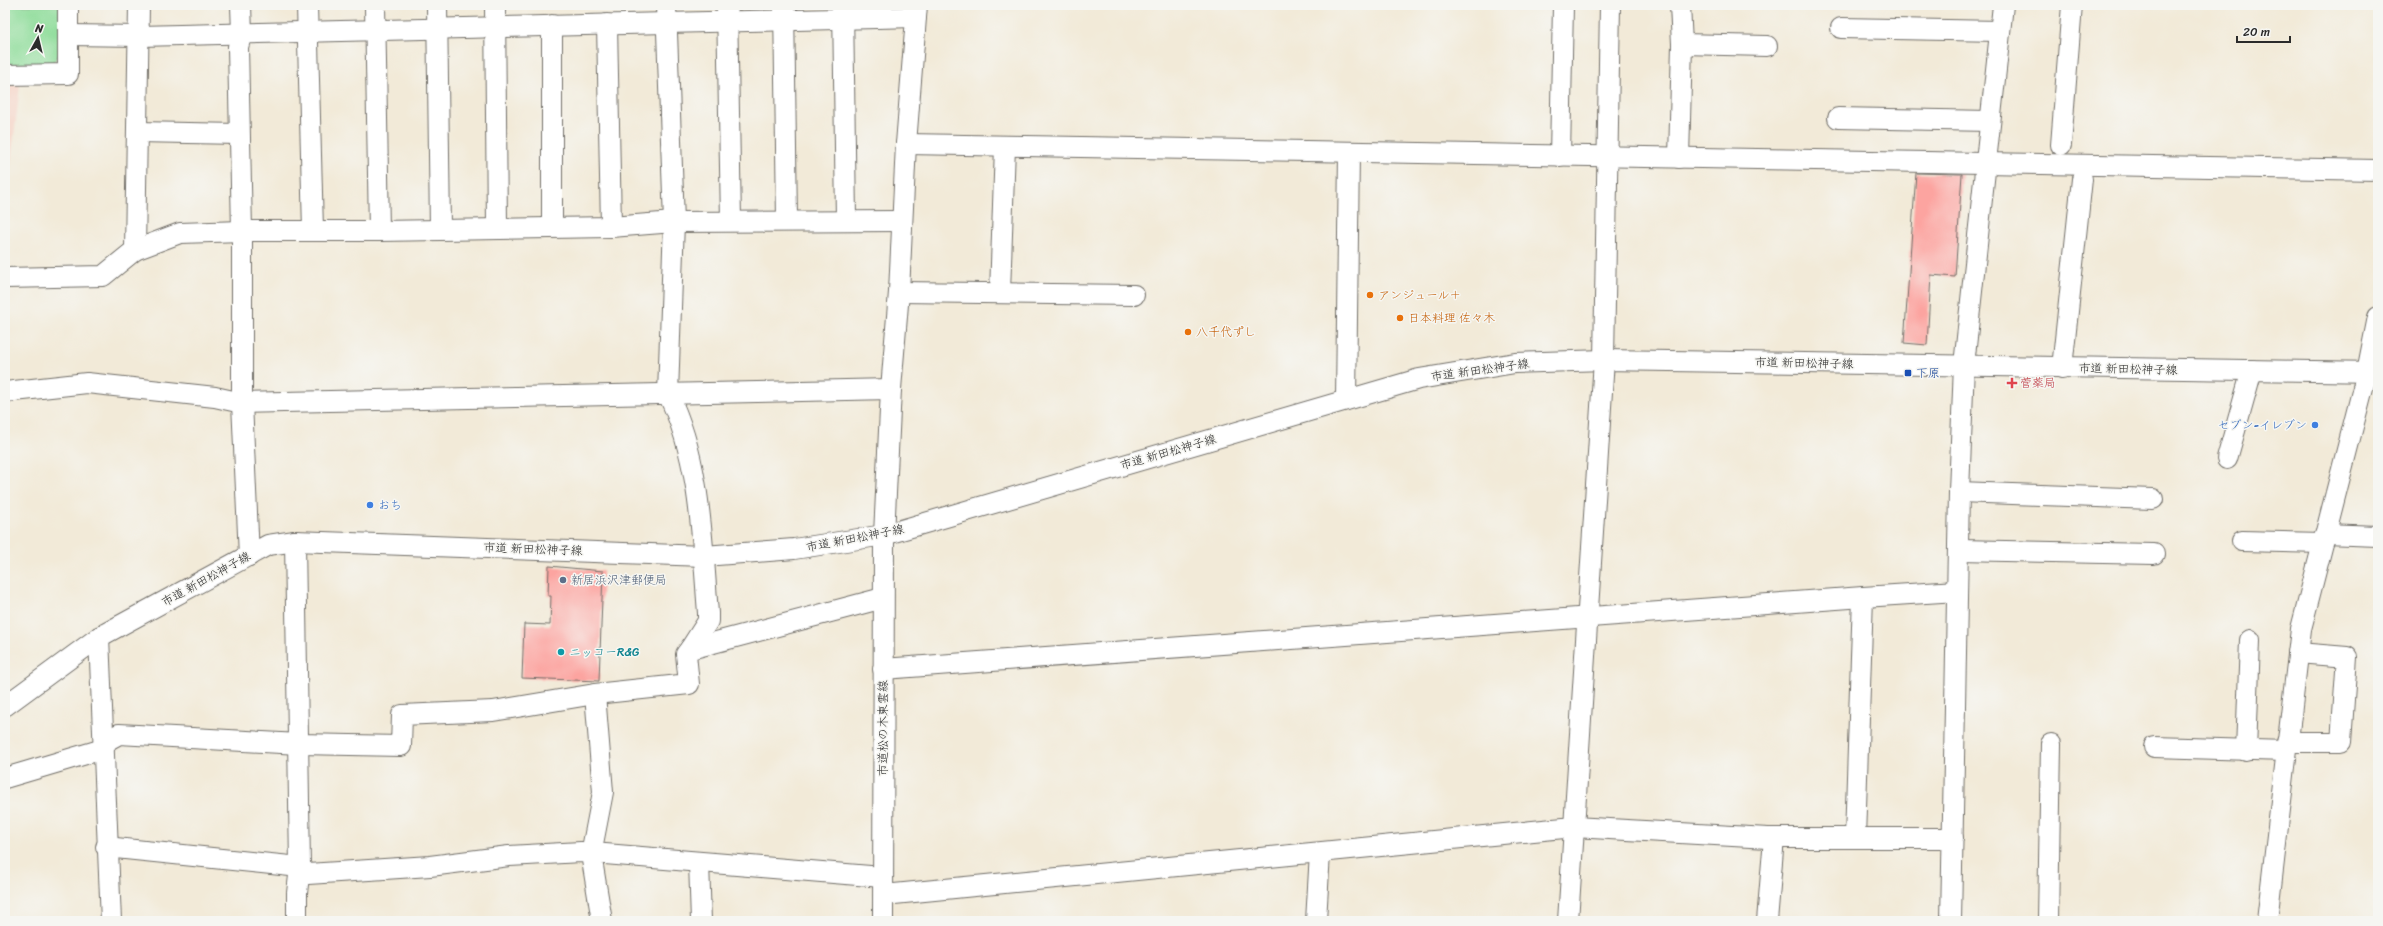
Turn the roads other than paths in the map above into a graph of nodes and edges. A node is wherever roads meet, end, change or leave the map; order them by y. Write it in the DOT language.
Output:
graph roads {
  1 [pos="68,5"];
  2 [pos="139,5"];
  3 [pos="241,5"];
  4 [pos="307,5"];
  5 [pos="375,5"];
  6 [pos="437,5"];
  7 [pos="495,5"];
  8 [pos="1563,5"];
  9 [pos="1610,5"];
  10 [pos="1680,5"];
  11 [pos="2003,5"];
  12 [pos="2072,5"];
  13 [pos="843,11"];
  14 [pos="917,11"];
  15 [pos="784,12"];
  16 [pos="728,13"];
  17 [pos="667,14"];
  18 [pos="607,24"];
  19 [pos="552,25"];
  20 [pos="496,27"];
  21 [pos="438,28"];
  22 [pos="1841,28"];
  23 [pos="375,30"];
  24 [pos="307,31"];
  25 [pos="2000,31"];
  26 [pos="242,33"];
  27 [pos="69,35"];
  28 [pos="140,36"];
  29 [pos="1682,44"];
  30 [pos="1767,46"];
  31 [pos="5,75"];
  32 [pos="1838,118"];
  33 [pos="1990,121"];
  34 [pos="136,132"];
  35 [pos="239,134"];
  36 [pos="906,144"];
  37 [pos="2062,145"];
  38 [pos="1005,146"];
  39 [pos="1350,152"];
  40 [pos="1560,156"];
  41 [pos="1608,156"];
  42 [pos="1679,158"];
  43 [pos="1986,163"];
  44 [pos="2378,170"];
  45 [pos="2082,179"];
  46 [pos="787,220"];
  47 [pos="846,220"];
  48 [pos="731,221"];
  49 [pos="901,221"];
  50 [pos="674,222"];
  51 [pos="552,227"];
  52 [pos="611,227"];
  53 [pos="497,228"];
  54 [pos="440,229"];
  55 [pos="314,230"];
  56 [pos="242,231"];
  57 [pos="379,231"];
  58 [pos="135,250"];
  59 [pos="5,278"];
  60 [pos="899,292"];
  61 [pos="1000,293"];
  62 [pos="1134,295"];
  63 [pos="2378,317"];
  64 [pos="1604,360"];
  65 [pos="1964,365"];
  66 [pos="2062,368"];
  67 [pos="2252,370"];
  68 [pos="2372,372"];
  69 [pos="891,389"];
  70 [pos="5,392"];
  71 [pos="668,394"];
  72 [pos="1346,400"];
  73 [pos="242,403"];
  74 [pos="2227,459"];
  75 [pos="1959,492"];
  76 [pos="2153,499"];
  77 [pos="884,535"];
  78 [pos="2378,536"];
  79 [pos="2324,539"];
  80 [pos="294,541"];
  81 [pos="2242,541"];
  82 [pos="1960,550"];
  83 [pos="2154,554"];
  84 [pos="249,556"];
  85 [pos="704,556"];
  86 [pos="1957,591"];
  87 [pos="1863,597"];
  88 [pos="883,598"];
  89 [pos="1588,617"];
  90 [pos="99,637"];
  91 [pos="2250,640"];
  92 [pos="690,649"];
  93 [pos="2298,653"];
  94 [pos="883,668"];
  95 [pos="595,694"];
  96 [pos="5,706"];
  97 [pos="299,744"];
  98 [pos="2051,744"];
  99 [pos="2154,746"];
  100 [pos="2286,746"];
  101 [pos="103,749"];
  102 [pos="2246,751"];
  103 [pos="5,778"];
  104 [pos="1574,827"];
  105 [pos="1774,838"];
  106 [pos="1855,838"];
  107 [pos="1953,838"];
  108 [pos="106,847"];
  109 [pos="1320,853"];
  110 [pos="591,854"];
  111 [pos="699,862"];
  112 [pos="300,868"];
  113 [pos="883,886"];
  114 [pos="111,921"];
  115 [pos="297,921"];
  116 [pos="602,921"];
  117 [pos="701,921"];
  118 [pos="883,921"];
  119 [pos="1316,921"];
  120 [pos="1568,921"];
  121 [pos="1767,921"];
  122 [pos="1952,921"];
  123 [pos="2048,921"];
  124 [pos="2267,921"];
  1 -- 27 [label="street"];
  2 -- 28 [label="street"];
  3 -- 26 [label="street"];
  4 -- 24 [label="street"];
  5 -- 23 [label="street"];
  6 -- 21 [label="street"];
  7 -- 20 [label="street"];
  8 -- 40 [label="street"];
  9 -- 41 [label="street"];
  10 -- 29 [label="street"];
  11 -- 25 [label="street"];
  12 -- 37 [label="street"];
  13 -- 14 [label="street"];
  13 -- 15 [label="street"];
  13 -- 47 [label="street"];
  14 -- 36 [label="street, 市道松の木東雲線"];
  15 -- 16 [label="street"];
  15 -- 46 [label="street"];
  16 -- 17 [label="street"];
  16 -- 48 [label="street"];
  17 -- 18 [label="street"];
  17 -- 50 [label="street"];
  18 -- 19 [label="street"];
  18 -- 52 [label="street"];
  19 -- 20 [label="street"];
  19 -- 51 [label="street"];
  20 -- 21 [label="street"];
  20 -- 53 [label="street"];
  21 -- 23 [label="street"];
  21 -- 54 [label="street"];
  22 -- 25 [label="street"];
  23 -- 24 [label="street"];
  23 -- 57 [label="street"];
  24 -- 26 [label="street"];
  24 -- 55 [label="street"];
  25 -- 33 [label="street"];
  26 -- 28 [label="street"];
  26 -- 35 [label="street"];
  27 -- 28 [label="street"];
  27 -- 31 [label="street"];
  28 -- 34 [label="street"];
  29 -- 30 [label="street"];
  29 -- 42 [label="street"];
  32 -- 33 [label="street"];
  33 -- 43 [label="street"];
  34 -- 35 [label="street"];
  34 -- 58 [label="street"];
  35 -- 56 [label="street"];
  36 -- 38 [label="street"];
  36 -- 49 [label="street, 市道松の木東雲線"];
  38 -- 39 [label="street"];
  38 -- 61 [label="street"];
  39 -- 40 [label="street"];
  39 -- 72 [label="street"];
  40 -- 41 [label="street"];
  41 -- 42 [label="street"];
  41 -- 64 [label="street"];
  42 -- 43 [label="street"];
  43 -- 44 [label="street"];
  43 -- 65 [label="street"];
  45 -- 66 [label="street"];
  46 -- 47 [label="street"];
  46 -- 48 [label="street"];
  47 -- 49 [label="street"];
  48 -- 50 [label="street"];
  49 -- 60 [label="street, 市道松の木東雲線"];
  50 -- 52 [label="street"];
  50 -- 71 [label="street"];
  51 -- 52 [label="street"];
  51 -- 53 [label="street"];
  53 -- 54 [label="street"];
  54 -- 57 [label="street"];
  55 -- 56 [label="street"];
  55 -- 57 [label="street"];
  56 -- 58 [label="street"];
  56 -- 73 [label="street"];
  58 -- 59 [label="street"];
  60 -- 61 [label="street"];
  60 -- 69 [label="street, 市道松の木東雲線"];
  61 -- 62 [label="street"];
  63 -- 68 [label="street"];
  64 -- 65 [label="street, 市道 新田松神子線"];
  64 -- 72 [label="street, 市道 新田松神子線"];
  64 -- 89 [label="street"];
  65 -- 66 [label="street, 市道 新田松神子線"];
  65 -- 75 [label="street"];
  66 -- 67 [label="street, 市道 新田松神子線"];
  67 -- 68 [label="street, 市道 新田松神子線"];
  67 -- 74 [label="street"];
  68 -- 79 [label="street"];
  69 -- 71 [label="street"];
  69 -- 77 [label="street, 市道松の木東雲線"];
  70 -- 73 [label="street"];
  71 -- 73 [label="street"];
  71 -- 85 [label="street"];
  72 -- 77 [label="street, 市道 新田松神子線"];
  73 -- 84 [label="street"];
  75 -- 76 [label="street"];
  75 -- 82 [label="street"];
  77 -- 85 [label="street, 市道 新田松神子線"];
  77 -- 88 [label="street, 市道松の木東雲線"];
  78 -- 79 [label="street"];
  79 -- 81 [label="street"];
  79 -- 93 [label="street"];
  80 -- 84 [label="street, 市道 新田松神子線"];
  80 -- 85 [label="street, 市道 新田松神子線"];
  80 -- 97 [label="street"];
  82 -- 83 [label="street"];
  82 -- 86 [label="street"];
  84 -- 90 [label="street, 市道 新田松神子線"];
  85 -- 92 [label="street"];
  86 -- 87 [label="street"];
  86 -- 107 [label="street"];
  87 -- 89 [label="street"];
  87 -- 106 [label="street"];
  88 -- 92 [label="street"];
  88 -- 94 [label="street, 市道松の木東雲線"];
  89 -- 94 [label="street"];
  89 -- 104 [label="street"];
  90 -- 96 [label="street, 市道 新田松神子線"];
  90 -- 101 [label="street"];
  91 -- 102 [label="street"];
  92 -- 95 [label="street"];
  93 -- 100 [label="street"];
  93 -- 100 [label="street"];
  94 -- 113 [label="street, 市道松の木東雲線"];
  95 -- 97 [label="street"];
  95 -- 110 [label="street"];
  97 -- 101 [label="street"];
  97 -- 112 [label="street"];
  98 -- 123 [label="street"];
  99 -- 102 [label="street"];
  100 -- 102 [label="street"];
  100 -- 124 [label="street"];
  101 -- 103 [label="street"];
  101 -- 108 [label="street"];
  104 -- 105 [label="street"];
  104 -- 109 [label="street"];
  104 -- 120 [label="street"];
  105 -- 106 [label="street"];
  105 -- 121 [label="street"];
  106 -- 107 [label="street"];
  107 -- 122 [label="street"];
  108 -- 112 [label="street"];
  108 -- 114 [label="street"];
  109 -- 113 [label="street"];
  109 -- 119 [label="street"];
  110 -- 111 [label="street"];
  110 -- 112 [label="street"];
  110 -- 116 [label="street"];
  111 -- 113 [label="street"];
  111 -- 117 [label="street"];
  112 -- 115 [label="street"];
  113 -- 118 [label="street, 市道松の木東雲線"];
}
